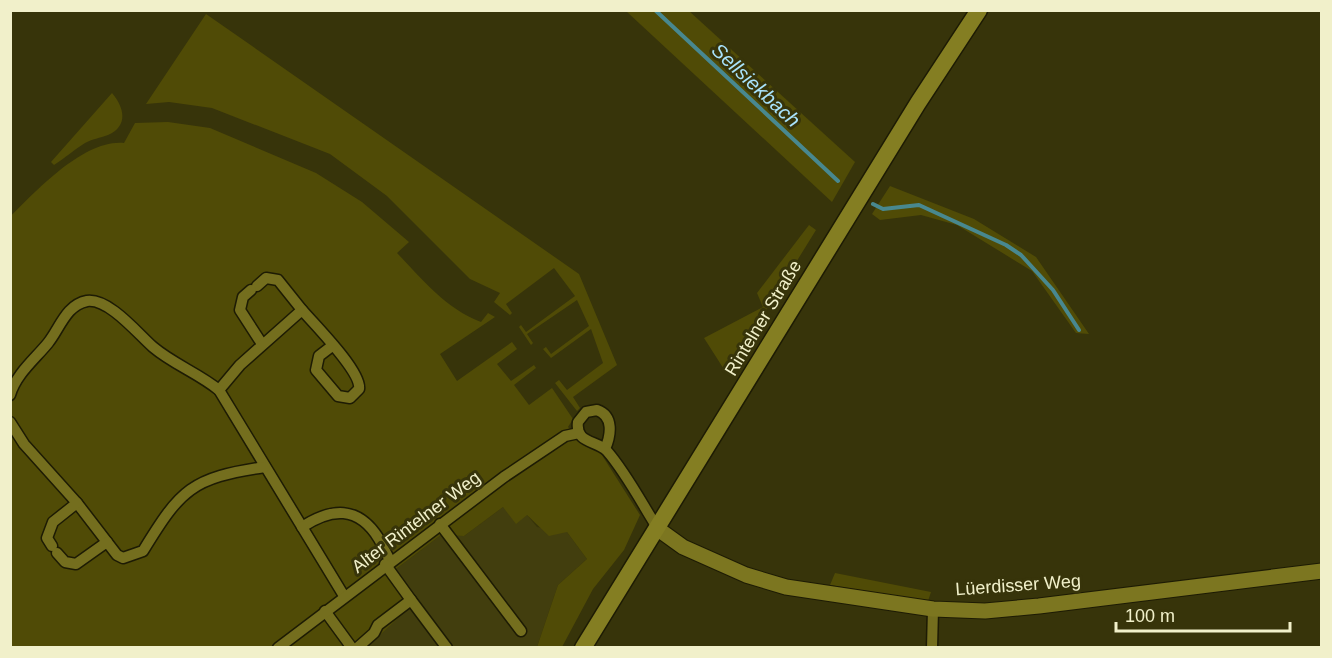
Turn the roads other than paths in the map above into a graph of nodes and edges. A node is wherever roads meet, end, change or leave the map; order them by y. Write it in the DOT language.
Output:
graph roads {
  1 [pos="979,10"];
  2 [pos="302,310"];
  3 [pos="262,344"];
  4 [pos="332,346"];
  5 [pos="219,390"];
  6 [pos="10,395"];
  7 [pos="10,422"];
  8 [pos="579,433"];
  9 [pos="605,449"];
  10 [pos="265,467"];
  11 [pos="77,503"];
  12 [pos="440,524"];
  13 [pos="302,527"];
  14 [pos="658,529"];
  15 [pos="107,542"];
  16 [pos="388,562"];
  17 [pos="1322,571"];
  18 [pos="344,596"];
  19 [pos="411,600"];
  20 [pos="933,609"];
  21 [pos="326,611"];
  22 [pos="521,631"];
  23 [pos="278,648"];
  24 [pos="352,648"];
  25 [pos="357,648"];
  26 [pos="447,648"];
  27 [pos="583,648"];
  28 [pos="932,648"];
  1 -- 14 [label="main road, Rintelner Straße"];
  2 -- 3 [label="street"];
  2 -- 3 [label="street"];
  2 -- 4 [label="street"];
  3 -- 5 [label="street"];
  4 -- 4 [label="street"];
  5 -- 6 [label="street"];
  5 -- 10 [label="street"];
  7 -- 11 [label="street"];
  8 -- 9 [label="street"];
  8 -- 9 [label="street"];
  8 -- 12 [label="street, Alter Rintelner Weg"];
  9 -- 14 [label="street"];
  10 -- 13 [label="street"];
  10 -- 15 [label="street"];
  11 -- 15 [label="street"];
  11 -- 15 [label="street"];
  12 -- 16 [label="street, Alter Rintelner Weg"];
  12 -- 22 [label="street"];
  13 -- 16 [label="street"];
  13 -- 18 [label="street"];
  14 -- 20 [label="main road, Lüerdisser Weg"];
  14 -- 27 [label="main road, Rintelner Straße"];
  16 -- 18 [label="street, Alter Rintelner Weg"];
  16 -- 19 [label="street"];
  17 -- 20 [label="main road, Lüerdisser Weg"];
  18 -- 21 [label="street, Alter Rintelner Weg"];
  19 -- 25 [label="street"];
  19 -- 26 [label="street"];
  20 -- 28 [label="street"];
  21 -- 23 [label="street, Alter Rintelner Weg"];
  21 -- 24 [label="street"];
}
